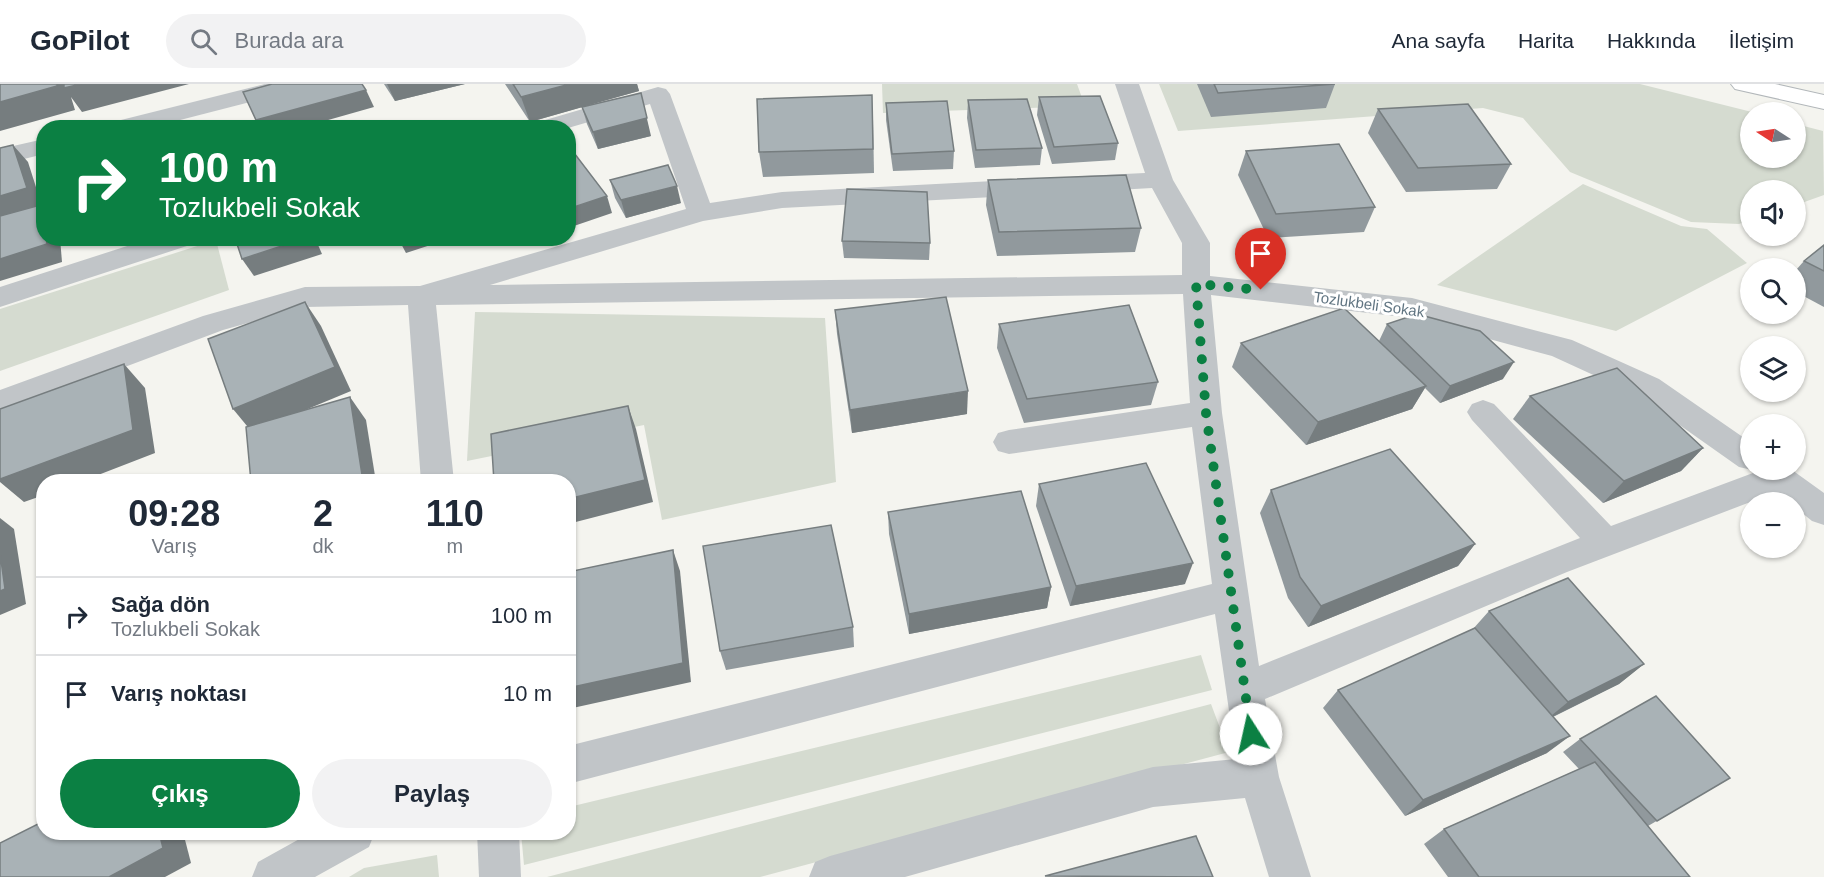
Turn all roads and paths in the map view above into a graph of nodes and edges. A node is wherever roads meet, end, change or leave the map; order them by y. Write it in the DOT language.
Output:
graph roads {
  1 [pos="293,84"];
  2 [pos="1127,84"];
  3 [pos="1743,84"];
  4 [pos="656,89"];
  5 [pos="1824,102"];
  6 [pos="150,120"];
  7 [pos="567,120"];
  8 [pos="36,148"];
  9 [pos="0,157"];
  10 [pos="1160,180"];
  11 [pos="701,213"];
  12 [pos="158,246"];
  13 [pos="1196,284"];
  14 [pos="421,295"];
  15 [pos="0,297"];
  16 [pos="0,402"];
  17 [pos="1483,412"];
  18 [pos="1206,413"];
  19 [pos="1008,442"];
  20 [pos="1740,451"];
  21 [pos="437,474"];
  22 [pos="1756,480"];
  23 [pos="1782,480"];
  24 [pos="1824,511"];
  25 [pos="1605,542"];
  26 [pos="1232,594"];
  27 [pos="1244,690"];
  28 [pos="576,763"];
  29 [pos="1259,777"];
  30 [pos="340,840"];
  31 [pos="499,840"];
  32 [pos="273,877"];
  33 [pos="501,877"];
  34 [pos="830,877"];
  35 [pos="1290,877"];
  1 -- 6 [label="street"];
  2 -- 10 [label="street"];
  3 -- 5 [label="main road"];
  4 -- 7 [label="street"];
  4 -- 11 [label="street"];
  8 -- 9 [label="street"];
  10 -- 11 [label="street"];
  10 -- 13 [label="street"];
  11 -- 14 [label="street"];
  12 -- 15 [label="street"];
  13 -- 14 [label="street, Tozlukbeli Sokak"];
  13 -- 18 [label="street"];
  13 -- 20 [label="street, Tozlukbeli Sokak"];
  14 -- 16 [label="street, Tozlukbeli Sokak"];
  14 -- 21 [label="street"];
  17 -- 25 [label="street"];
  18 -- 19 [label="street"];
  18 -- 26 [label="street"];
  22 -- 25 [label="street"];
  23 -- 24 [label="street"];
  25 -- 27 [label="street"];
  26 -- 27 [label="street"];
  26 -- 28 [label="street"];
  27 -- 29 [label="street"];
  29 -- 34 [label="street"];
  29 -- 35 [label="street"];
  30 -- 32 [label="street"];
  31 -- 33 [label="street"];
}
